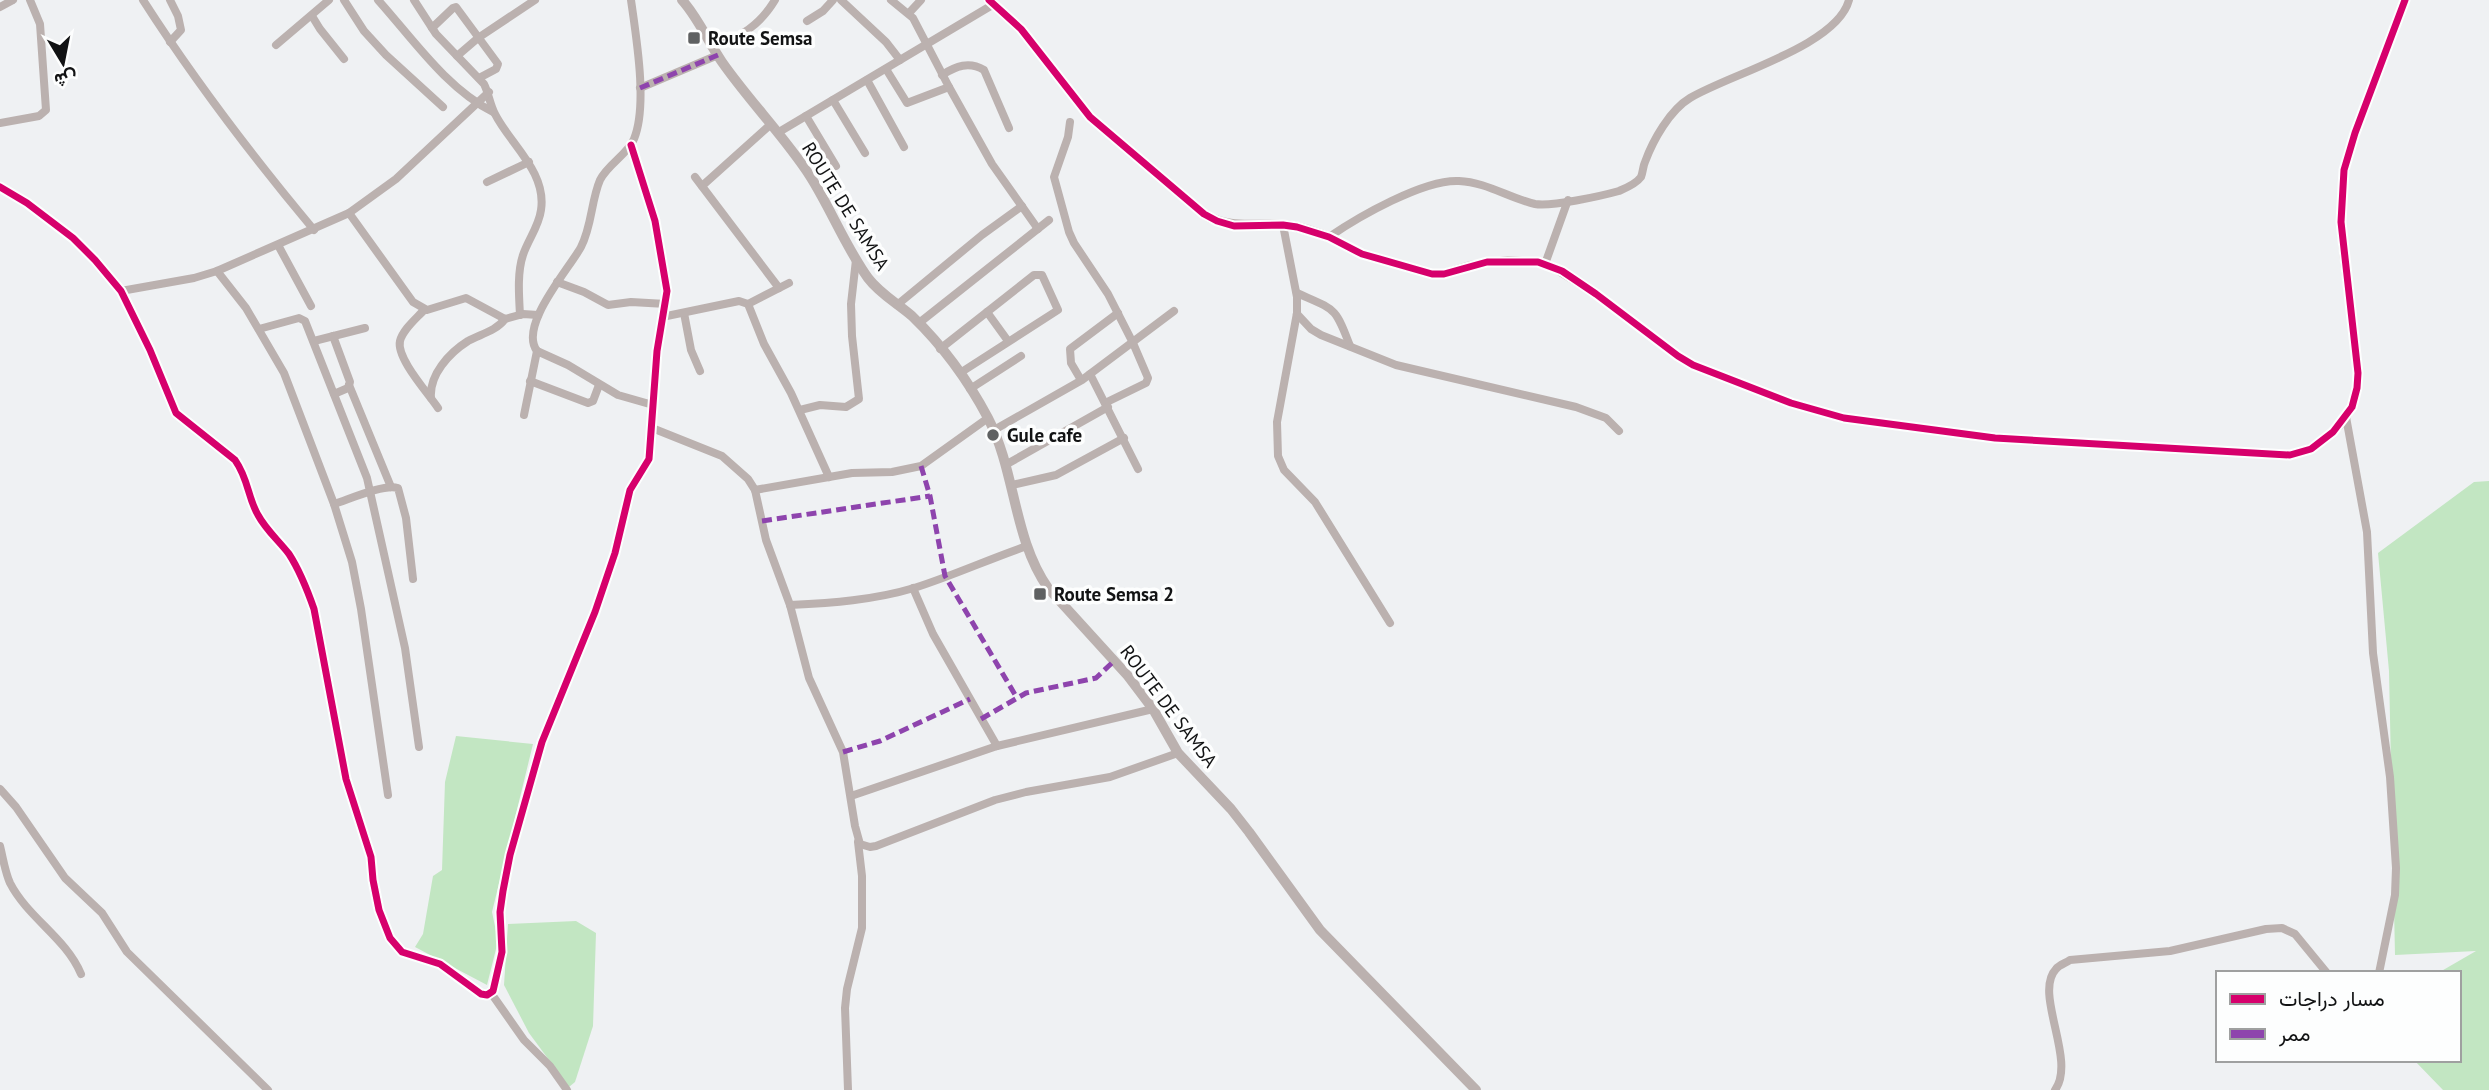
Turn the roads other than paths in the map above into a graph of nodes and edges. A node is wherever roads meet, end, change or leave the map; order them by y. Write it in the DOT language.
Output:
graph roads {
  1 [pos="13,0"];
  2 [pos="30,0"];
  3 [pos="143,0"];
  4 [pos="170,0"];
  5 [pos="329,0"];
  6 [pos="344,0"];
  7 [pos="414,0"];
  8 [pos="536,0"];
  9 [pos="631,0"];
  10 [pos="682,0"];
  11 [pos="775,0"];
  12 [pos="833,0"];
  13 [pos="841,0"];
  14 [pos="891,0"];
  15 [pos="921,0"];
  16 [pos="1849,0"];
  17 [pos="2405,0"];
  18 [pos="383,2"];
  19 [pos="991,2"];
  20 [pos="0,7"];
  21 [pos="909,13"];
  22 [pos="312,16"];
  23 [pos="807,21"];
  24 [pos="432,28"];
  25 [pos="478,38"];
  26 [pos="170,42"];
  27 [pos="276,45"];
  28 [pos="926,45"];
  29 [pos="715,50"];
  30 [pos="457,56"];
  31 [pos="344,58"];
  32 [pos="900,60"];
  33 [pos="886,69"];
  34 [pos="942,75"];
  35 [pos="479,78"];
  36 [pos="867,80"];
  37 [pos="950,87"];
  38 [pos="640,89"];
  39 [pos="489,92"];
  40 [pos="833,100"];
  41 [pos="477,104"];
  42 [pos="443,107"];
  43 [pos="493,112"];
  44 [pos="806,116"];
  45 [pos="1070,122"];
  46 [pos="0,123"];
  47 [pos="774,128"];
  48 [pos="1009,128"];
  49 [pos="631,145"];
  50 [pos="904,147"];
  51 [pos="865,153"];
  52 [pos="529,162"];
  53 [pos="836,166"];
  54 [pos="695,177"];
  55 [pos="486,182"];
  56 [pos="702,186"];
  57 [pos="0,187"];
  58 [pos="1569,200"];
  59 [pos="1022,206"];
  60 [pos="349,213"];
  61 [pos="1049,220"];
  62 [pos="1283,225"];
  63 [pos="1038,229"];
  64 [pos="314,230"];
  65 [pos="1329,237"];
  66 [pos="278,246"];
  67 [pos="856,260"];
  68 [pos="1545,264"];
  69 [pos="218,271"];
  70 [pos="557,282"];
  71 [pos="789,283"];
  72 [pos="779,288"];
  73 [pos="121,291"];
  74 [pos="1297,293"];
  75 [pos="666,304"];
  76 [pos="748,304"];
  77 [pos="897,305"];
  78 [pos="311,306"];
  79 [pos="424,310"];
  80 [pos="1174,311"];
  81 [pos="987,312"];
  82 [pos="684,313"];
  83 [pos="1118,313"];
  84 [pos="520,314"];
  85 [pos="1297,314"];
  86 [pos="538,315"];
  87 [pos="662,317"];
  88 [pos="505,319"];
  89 [pos="919,323"];
  90 [pos="365,328"];
  91 [pos="259,329"];
  92 [pos="333,336"];
  93 [pos="314,341"];
  94 [pos="1008,341"];
  95 [pos="1133,342"];
  96 [pos="1350,346"];
  97 [pos="940,349"];
  98 [pos="537,351"];
  99 [pos="1021,356"];
  100 [pos="700,371"];
  101 [pos="960,373"];
  102 [pos="1090,374"];
  103 [pos="1081,380"];
  104 [pos="530,381"];
  105 [pos="349,385"];
  106 [pos="599,385"];
  107 [pos="970,389"];
  108 [pos="334,394"];
  109 [pos="431,398"];
  110 [pos="653,405"];
  111 [pos="1106,405"];
  112 [pos="438,408"];
  113 [pos="800,410"];
  114 [pos="524,415"];
  115 [pos="2346,417"];
  116 [pos="988,418"];
  117 [pos="652,428"];
  118 [pos="994,430"];
  119 [pos="1619,431"];
  120 [pos="1124,438"];
  121 [pos="1007,464"];
  122 [pos="1138,469"];
  123 [pos="829,477"];
  124 [pos="1012,485"];
  125 [pos="391,487"];
  126 [pos="755,490"];
  127 [pos="370,492"];
  128 [pos="334,503"];
  129 [pos="1027,546"];
  130 [pos="414,579"];
  131 [pos="913,588"];
  132 [pos="790,605"];
  133 [pos="1390,623"];
  134 [pos="1153,709"];
  135 [pos="997,746"];
  136 [pos="418,747"];
  137 [pos="1178,753"];
  138 [pos="0,789"];
  139 [pos="388,795"];
  140 [pos="851,796"];
  141 [pos="857,839"];
  142 [pos="0,846"];
  143 [pos="2326,971"];
  144 [pos="2379,971"];
  145 [pos="81,974"];
  146 [pos="491,993"];
  147 [pos="268,1090"];
  148 [pos="567,1090"];
  149 [pos="848,1090"];
  150 [pos="1476,1090"];
  151 [pos="2055,1090"];
  1 -- 20 [label="street"];
  2 -- 46 [label="street"];
  3 -- 26 [label="street"];
  4 -- 26 [label="street"];
  5 -- 22 [label="street"];
  6 -- 42 [label="street"];
  7 -- 24 [label="street"];
  8 -- 25 [label="street"];
  9 -- 38 [label="street"];
  10 -- 29 [label="street, ROUTE DE SAMSA"];
  11 -- 29 [label="street"];
  12 -- 23 [label="street"];
  13 -- 32 [label="street"];
  14 -- 21 [label="street"];
  15 -- 21 [label="street"];
  16 -- 58 [label="street"];
  17 -- 115 [label="street"];
  18 -- 41 [label="street"];
  19 -- 28 [label="street"];
  19 -- 62 [label="street"];
  21 -- 28 [label="street"];
  22 -- 27 [label="street"];
  22 -- 31 [label="street"];
  24 -- 25 [label="street"];
  24 -- 30 [label="street"];
  25 -- 30 [label="street"];
  25 -- 35 [label="street"];
  26 -- 64 [label="street"];
  28 -- 32 [label="street"];
  28 -- 34 [label="street"];
  29 -- 38 [label="street"];
  29 -- 47 [label="street, ROUTE DE SAMSA"];
  30 -- 35 [label="street"];
  32 -- 33 [label="street"];
  33 -- 36 [label="street"];
  33 -- 37 [label="street"];
  34 -- 37 [label="street"];
  34 -- 48 [label="street"];
  35 -- 39 [label="street"];
  36 -- 40 [label="street"];
  36 -- 50 [label="street"];
  37 -- 59 [label="street"];
  38 -- 49 [label="street"];
  39 -- 41 [label="street"];
  39 -- 43 [label="street"];
  40 -- 44 [label="street"];
  40 -- 51 [label="street"];
  41 -- 43 [label="street"];
  41 -- 60 [label="street"];
  43 -- 52 [label="street"];
  44 -- 47 [label="street"];
  44 -- 53 [label="street"];
  45 -- 83 [label="street"];
  47 -- 56 [label="street"];
  47 -- 67 [label="street, ROUTE DE SAMSA"];
  49 -- 70 [label="street"];
  49 -- 75 [label="street"];
  52 -- 55 [label="street"];
  52 -- 84 [label="street"];
  54 -- 56 [label="street"];
  56 -- 72 [label="street"];
  57 -- 73 [label="street"];
  58 -- 65 [label="street"];
  58 -- 68 [label="street"];
  59 -- 63 [label="street"];
  59 -- 77 [label="street"];
  60 -- 64 [label="street"];
  60 -- 79 [label="street"];
  61 -- 63 [label="street"];
  62 -- 65 [label="street"];
  62 -- 74 [label="street"];
  63 -- 89 [label="street"];
  64 -- 66 [label="street"];
  65 -- 68 [label="street"];
  66 -- 69 [label="street"];
  66 -- 78 [label="street"];
  67 -- 77 [label="street, ROUTE DE SAMSA"];
  67 -- 113 [label="street"];
  68 -- 115 [label="street"];
  69 -- 73 [label="street"];
  69 -- 91 [label="street"];
  70 -- 75 [label="street"];
  70 -- 86 [label="street"];
  71 -- 72 [label="street"];
  72 -- 76 [label="street"];
  73 -- 146 [label="street"];
  74 -- 85 [label="street"];
  74 -- 96 [label="street"];
  75 -- 87 [label="street"];
  76 -- 82 [label="street"];
  76 -- 113 [label="street"];
  77 -- 89 [label="street, ROUTE DE SAMSA"];
  79 -- 88 [label="street"];
  79 -- 109 [label="street"];
  80 -- 95 [label="street"];
  81 -- 94 [label="street"];
  81 -- 94 [label="street"];
  81 -- 97 [label="street"];
  82 -- 87 [label="street"];
  82 -- 100 [label="street"];
  83 -- 95 [label="street"];
  83 -- 103 [label="street"];
  84 -- 86 [label="street"];
  84 -- 88 [label="street"];
  85 -- 96 [label="street"];
  85 -- 133 [label="street"];
  86 -- 98 [label="street"];
  87 -- 110 [label="street"];
  88 -- 109 [label="street"];
  89 -- 97 [label="street, ROUTE DE SAMSA"];
  90 -- 92 [label="street"];
  91 -- 93 [label="street"];
  91 -- 128 [label="street"];
  92 -- 93 [label="street"];
  92 -- 105 [label="street"];
  93 -- 108 [label="street"];
  94 -- 101 [label="street"];
  95 -- 102 [label="street"];
  95 -- 111 [label="street"];
  96 -- 119 [label="street"];
  97 -- 101 [label="street, ROUTE DE SAMSA"];
  98 -- 104 [label="street"];
  98 -- 106 [label="street"];
  99 -- 107 [label="street"];
  101 -- 107 [label="street, ROUTE DE SAMSA"];
  102 -- 103 [label="street"];
  102 -- 111 [label="street"];
  103 -- 118 [label="street"];
  104 -- 106 [label="street"];
  104 -- 114 [label="street"];
  105 -- 108 [label="street"];
  105 -- 125 [label="street"];
  106 -- 110 [label="street"];
  107 -- 116 [label="street, ROUTE DE SAMSA"];
  108 -- 127 [label="street"];
  109 -- 112 [label="street"];
  110 -- 117 [label="street"];
  111 -- 120 [label="street"];
  111 -- 121 [label="street"];
  113 -- 123 [label="street"];
  115 -- 144 [label="street"];
  116 -- 118 [label="street, ROUTE DE SAMSA"];
  116 -- 123 [label="street"];
  117 -- 126 [label="street"];
  117 -- 146 [label="street"];
  118 -- 121 [label="street, ROUTE DE SAMSA"];
  120 -- 122 [label="street"];
  120 -- 124 [label="street"];
  121 -- 124 [label="street, ROUTE DE SAMSA"];
  123 -- 126 [label="street"];
  124 -- 129 [label="street, ROUTE DE SAMSA"];
  125 -- 127 [label="street"];
  125 -- 130 [label="street"];
  126 -- 132 [label="street"];
  127 -- 128 [label="street"];
  127 -- 136 [label="street"];
  128 -- 139 [label="street"];
  129 -- 131 [label="street"];
  129 -- 134 [label="street, ROUTE DE SAMSA"];
  131 -- 132 [label="street"];
  131 -- 135 [label="street"];
  132 -- 140 [label="street"];
  134 -- 135 [label="street"];
  134 -- 137 [label="street, ROUTE DE SAMSA"];
  135 -- 140 [label="street"];
  137 -- 141 [label="street"];
  137 -- 150 [label="street, ROUTE DE SAMSA"];
  138 -- 147 [label="street"];
  140 -- 141 [label="street"];
  141 -- 149 [label="street"];
  142 -- 145 [label="street"];
  143 -- 151 [label="street"];
  146 -- 148 [label="street"];
}
